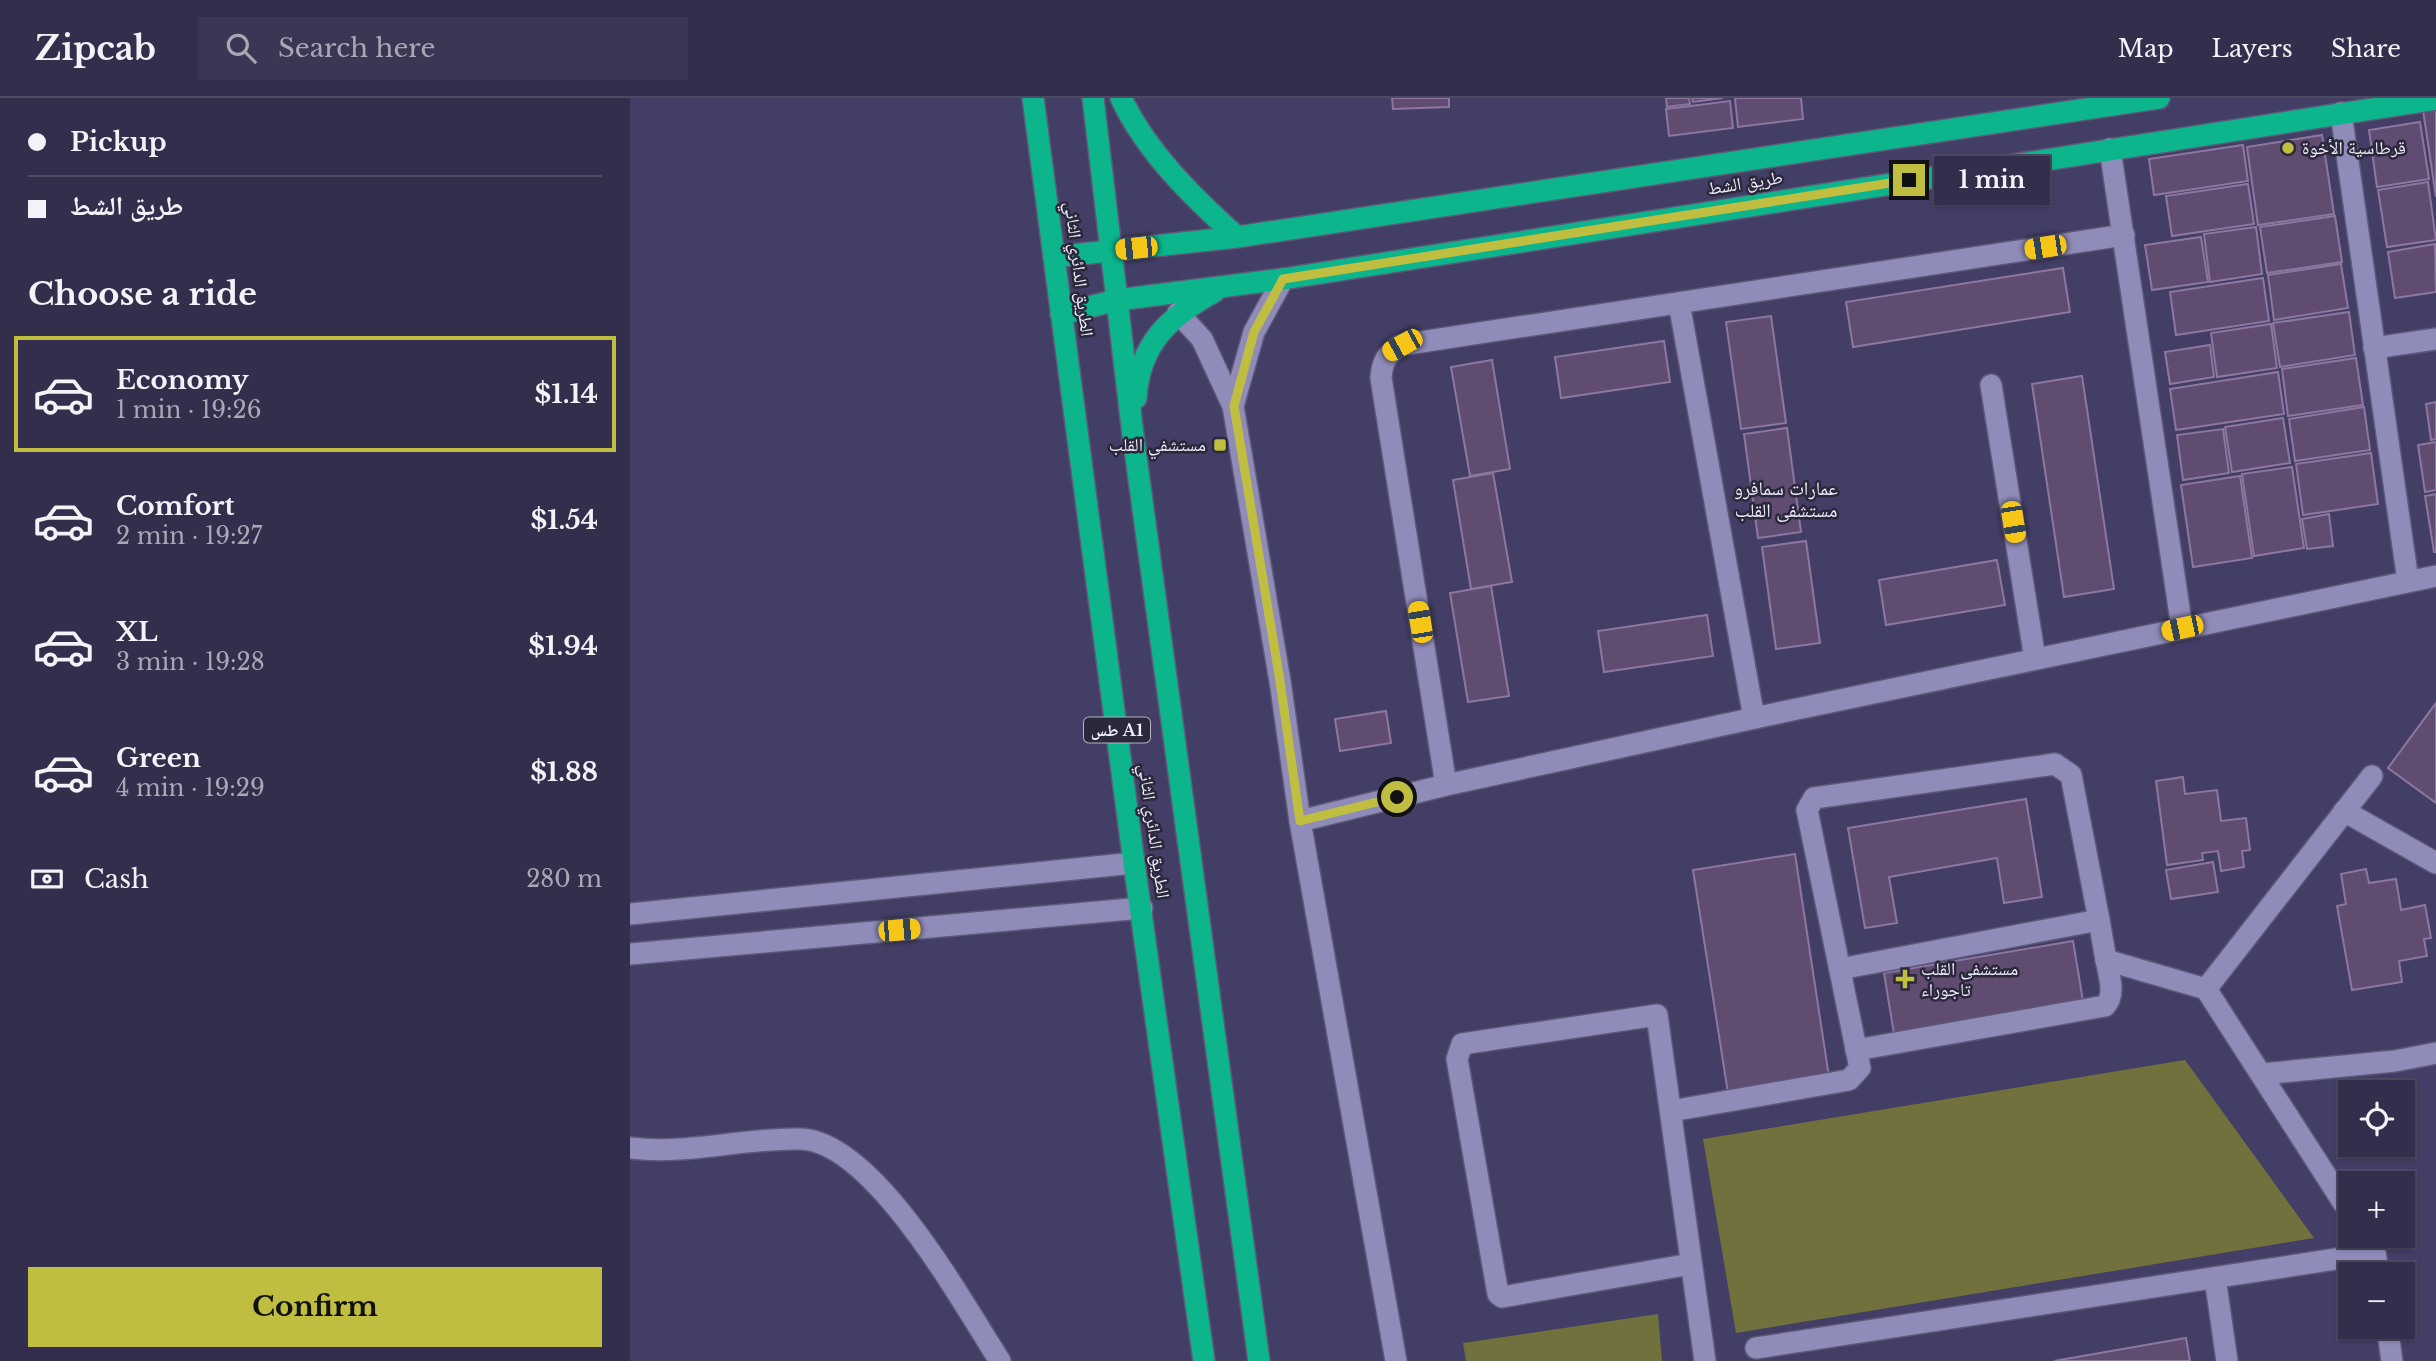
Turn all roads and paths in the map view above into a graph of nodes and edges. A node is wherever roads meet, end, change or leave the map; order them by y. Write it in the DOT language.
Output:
graph roads {
  1 [pos="1033,98"];
  2 [pos="1093,98"];
  3 [pos="1121,98"];
  4 [pos="2159,98"];
  5 [pos="2436,99"];
  6 [pos="2341,113"];
  7 [pos="2110,149"];
  8 [pos="2124,235"];
  9 [pos="1237,237"];
  10 [pos="1111,251"];
  11 [pos="1054,257"];
  12 [pos="1283,279"];
  13 [pos="1228,285"];
  14 [pos="1117,300"];
  15 [pos="1679,303"];
  16 [pos="1178,313"];
  17 [pos="1062,314"];
  18 [pos="2436,339"];
  19 [pos="2374,348"];
  20 [pos="1991,385"];
  21 [pos="1234,406"];
  22 [pos="1133,435"];
  23 [pos="2436,576"];
  24 [pos="2408,581"];
  25 [pos="2182,628"];
  26 [pos="2035,659"];
  27 [pos="1754,718"];
  28 [pos="2372,776"];
  29 [pos="1446,785"];
  30 [pos="2344,811"];
  31 [pos="1300,821"];
  32 [pos="1134,863"];
  33 [pos="2436,863"];
  34 [pos="1142,908"];
  35 [pos="630,914"];
  36 [pos="2099,920"];
  37 [pos="630,954"];
  38 [pos="2106,960"];
  39 [pos="1840,969"];
  40 [pos="2206,989"];
  41 [pos="2435,1048"];
  42 [pos="1856,1050"];
  43 [pos="2262,1074"];
  44 [pos="1671,1111"];
  45 [pos="630,1147"];
  46 [pos="2338,1194"];
  47 [pos="2373,1254"];
  48 [pos="1691,1264"];
  49 [pos="2215,1278"];
  50 [pos="2389,1339"];
  51 [pos="1756,1348"];
  52 [pos="1000,1361"];
  53 [pos="1204,1361"];
  54 [pos="1259,1361"];
  55 [pos="1396,1361"];
  56 [pos="1705,1361"];
  57 [pos="2227,1361"];
  58 [pos="2392,1361"];
  1 -- 11 [label="highway, الطريق الدائري الثاني / طس A1"];
  2 -- 10 [label="highway, الطريق الدائري الثاني / طس A1"];
  3 -- 9 [label="highway"];
  4 -- 9 [label="highway, طريق الشط"];
  5 -- 6 [label="highway, طريق الشط"];
  6 -- 7 [label="highway, طريق الشط"];
  6 -- 19 [label="street"];
  7 -- 8 [label="street"];
  7 -- 12 [label="highway, طريق الشط"];
  8 -- 15 [label="street"];
  8 -- 25 [label="street"];
  9 -- 10 [label="highway, طريق الشط"];
  10 -- 11 [label="highway, طريق الشط"];
  10 -- 14 [label="highway, الطريق الدائري الثاني / طس A1"];
  11 -- 17 [label="highway, الطريق الدائري الثاني / طس A1"];
  12 -- 13 [label="highway, طريق الشط"];
  12 -- 21 [label="street"];
  13 -- 14 [label="highway, طريق الشط"];
  13 -- 16 [label="highway"];
  14 -- 17 [label="highway, طريق الشط"];
  14 -- 22 [label="highway, الطريق الدائري الثاني / طس A1"];
  15 -- 27 [label="street"];
  15 -- 29 [label="street"];
  16 -- 21 [label="street"];
  16 -- 22 [label="highway"];
  17 -- 32 [label="highway, الطريق الدائري الثاني / طس A1"];
  18 -- 19 [label="street"];
  19 -- 24 [label="street"];
  20 -- 26 [label="street"];
  21 -- 31 [label="street"];
  22 -- 54 [label="highway, الطريق الدائري الثاني / طس A1"];
  23 -- 24 [label="street"];
  24 -- 25 [label="street"];
  25 -- 26 [label="street"];
  26 -- 27 [label="street"];
  27 -- 29 [label="street"];
  28 -- 30 [label="street"];
  29 -- 31 [label="street"];
  30 -- 33 [label="street"];
  30 -- 40 [label="street"];
  31 -- 55 [label="street"];
  32 -- 34 [label="highway, الطريق الدائري الثاني / طس A1"];
  32 -- 35 [label="street"];
  34 -- 37 [label="street"];
  34 -- 53 [label="highway, الطريق الدائري الثاني / طس A1"];
  36 -- 38 [label="street"];
  36 -- 39 [label="street"];
  36 -- 39 [label="street"];
  38 -- 40 [label="street"];
  38 -- 42 [label="street"];
  39 -- 42 [label="street"];
  40 -- 43 [label="street"];
  41 -- 43 [label="street"];
  42 -- 44 [label="street"];
  43 -- 46 [label="street"];
  44 -- 48 [label="street"];
  44 -- 48 [label="street"];
  45 -- 52 [label="street"];
  47 -- 49 [label="street"];
  48 -- 56 [label="street"];
  49 -- 51 [label="street"];
  49 -- 57 [label="street"];
  50 -- 58 [label="street"];
}
